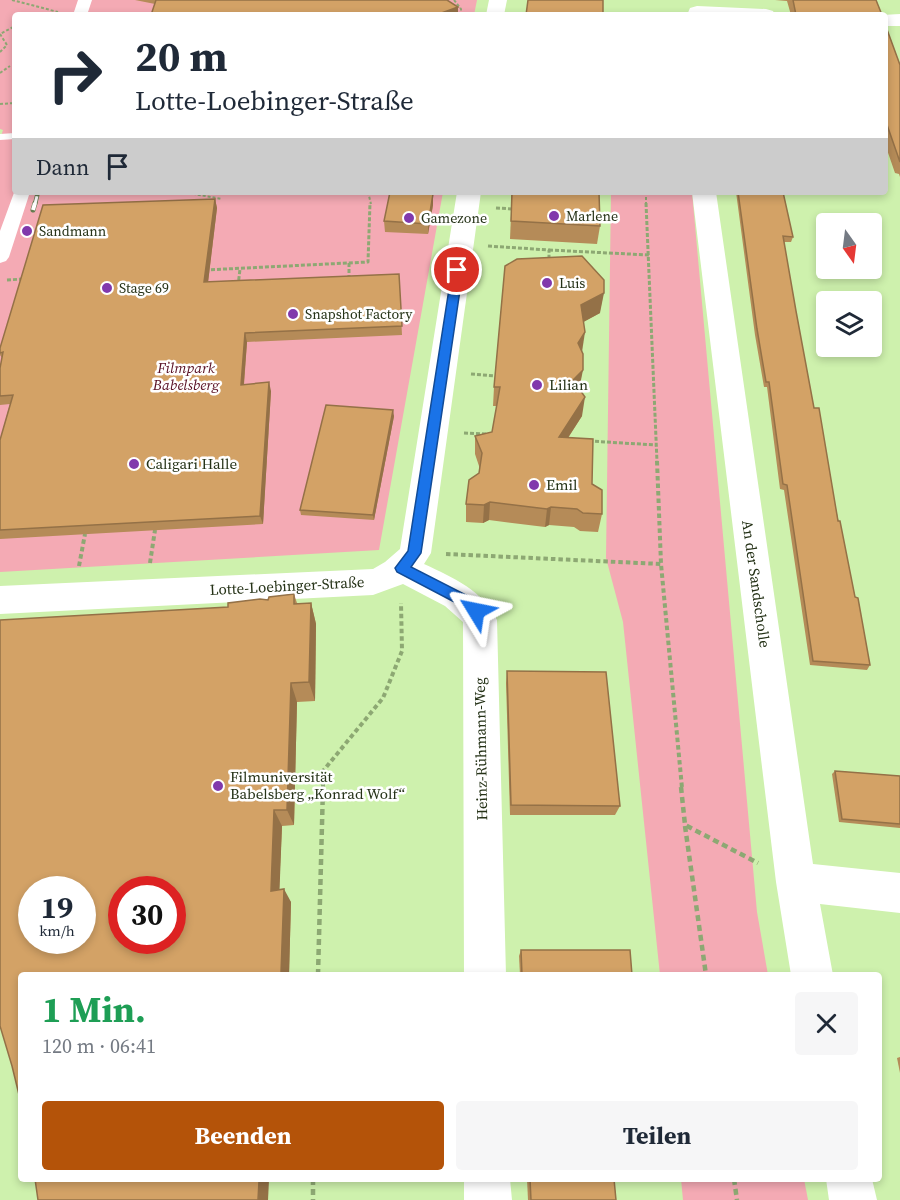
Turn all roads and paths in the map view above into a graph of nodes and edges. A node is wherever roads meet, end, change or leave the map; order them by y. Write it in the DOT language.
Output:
graph roads {
  1 [pos="12,0"];
  2 [pos="61,12"];
  3 [pos="0,34"];
  4 [pos="0,52"];
  5 [pos="10,66"];
  6 [pos="0,73"];
  7 [pos="21,195"];
  8 [pos="200,195"];
  9 [pos="369,195"];
  10 [pos="646,195"];
  11 [pos="704,195"];
  12 [pos="222,199"];
  13 [pos="481,200"];
  14 [pos="513,209"];
  15 [pos="487,246"];
  16 [pos="549,250"];
  17 [pos="649,255"];
  18 [pos="0,257"];
  19 [pos="349,263"];
  20 [pos="548,264"];
  21 [pos="240,268"];
  22 [pos="204,270"];
  23 [pos="31,279"];
  24 [pos="0,280"];
  25 [pos="349,285"];
  26 [pos="238,290"];
  27 [pos="471,374"];
  28 [pos="499,376"];
  29 [pos="463,433"];
  30 [pos="495,435"];
  31 [pos="585,441"];
  32 [pos="656,445"];
  33 [pos="661,564"];
  34 [pos="406,574"];
  35 [pos="0,600"];
  36 [pos="685,825"];
  37 [pos="795,882"];
  38 [pos="900,893"];
  39 [pos="318,972"];
  40 [pos="484,972"];
  41 [pos="706,972"];
  42 [pos="811,972"];
  43 [pos="313,1182"];
  44 [pos="487,1182"];
  45 [pos="734,1182"];
  46 [pos="850,1182"];
  47 [pos="313,1200"];
  48 [pos="488,1200"];
  49 [pos="737,1200"];
  50 [pos="853,1200"];
  1 -- 2 [label="path"];
  3 -- 4 [label="path"];
  5 -- 6 [label="path"];
  7 -- 18 [label="street"];
  8 -- 12 [label="path"];
  9 -- 19 [label="path"];
  10 -- 17 [label="path"];
  11 -- 37 [label="street, An der Sandscholle"];
  13 -- 14 [label="path"];
  13 -- 34 [label="street"];
  15 -- 16 [label="path"];
  16 -- 17 [label="path"];
  16 -- 20 [label="path"];
  17 -- 32 [label="path"];
  19 -- 21 [label="path"];
  19 -- 25 [label="path"];
  21 -- 22 [label="path"];
  21 -- 26 [label="path"];
  23 -- 24 [label="path"];
  27 -- 28 [label="path"];
  29 -- 30 [label="path"];
  31 -- 32 [label="path"];
  32 -- 33 [label="path"];
  33 -- 34 [label="path"];
  33 -- 36 [label="path"];
  34 -- 35 [label="street, Lotte-Loebinger-Straße"];
  34 -- 39 [label="path"];
  34 -- 40 [label="street, Heinz-Rühmann-Weg"];
  36 -- 37 [label="path"];
  36 -- 41 [label="path"];
  37 -- 38 [label="street"];
  37 -- 42 [label="street, An der Sandscholle"];
  43 -- 47 [label="path"];
  44 -- 48 [label="street"];
  45 -- 49 [label="path"];
  46 -- 50 [label="street"];
}
